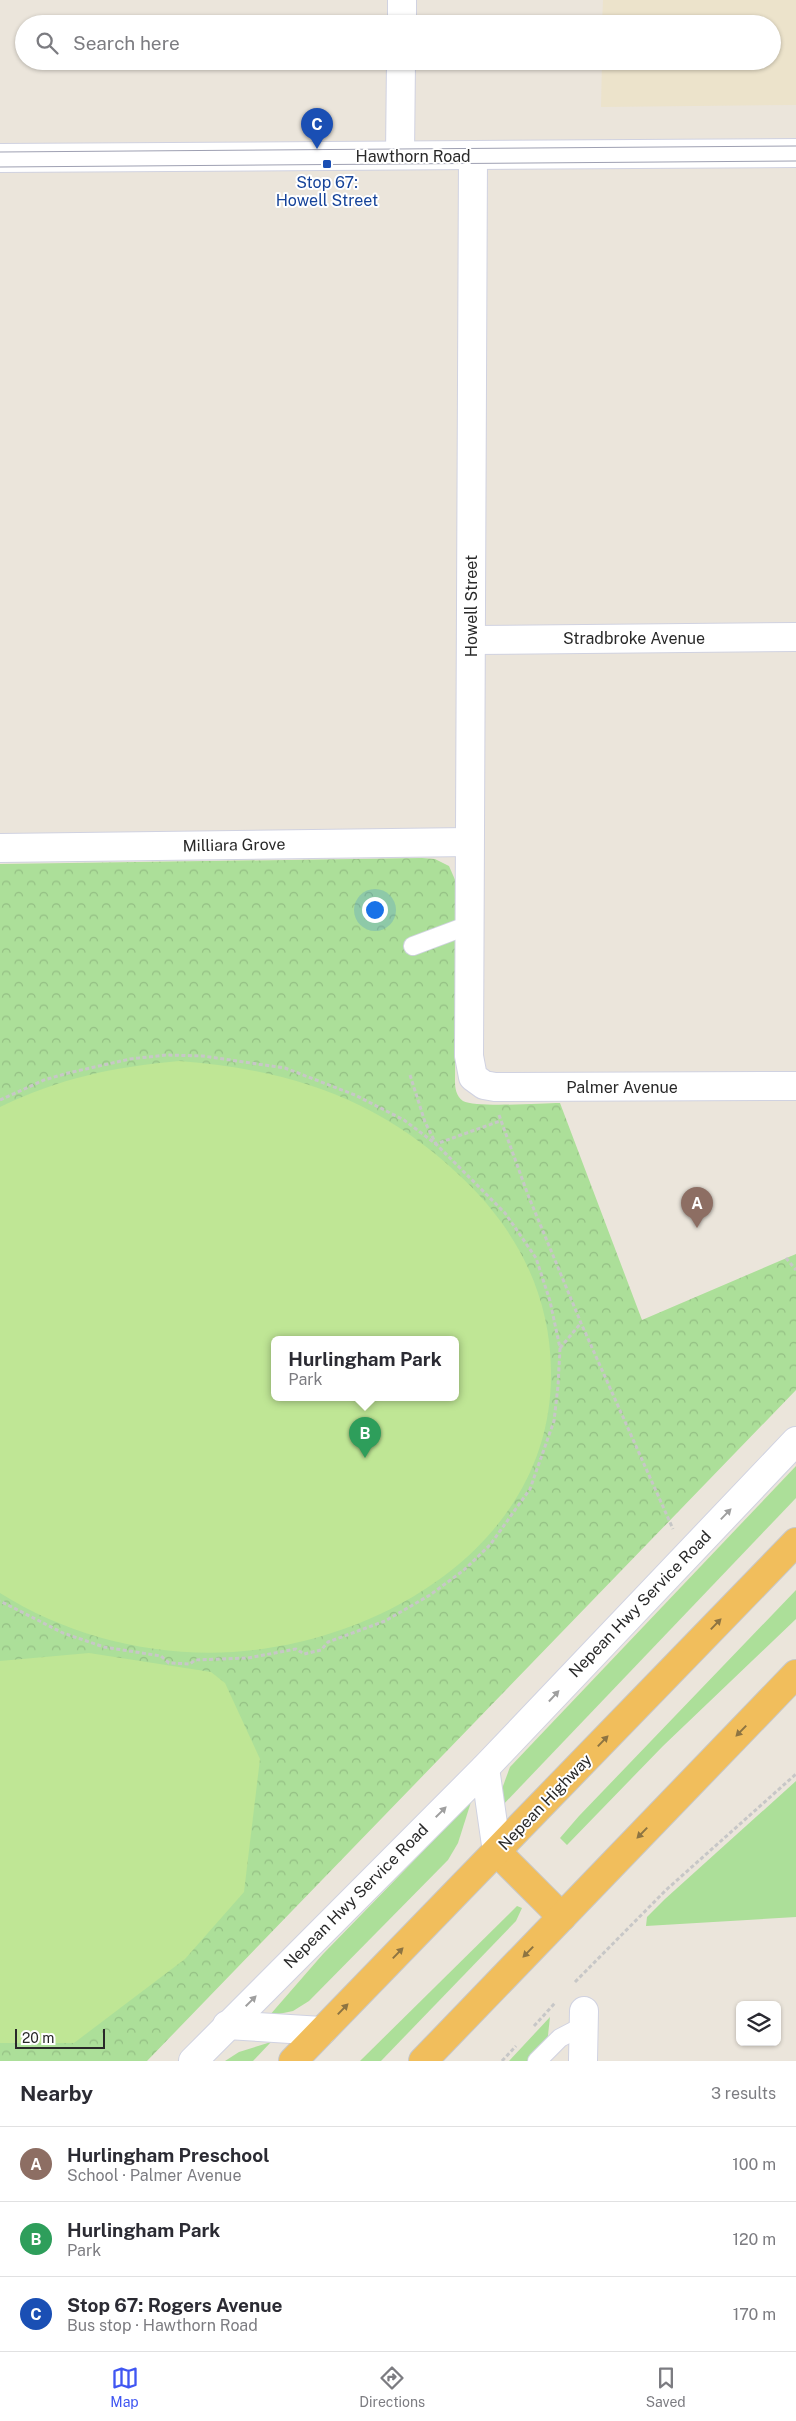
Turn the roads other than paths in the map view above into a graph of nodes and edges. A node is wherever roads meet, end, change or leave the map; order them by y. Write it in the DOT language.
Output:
graph roads {
  1 [pos="402,0"];
  2 [pos="402,15"];
  3 [pos="401,70"];
  4 [pos="796,153"];
  5 [pos="400,155"];
  6 [pos="473,156"];
  7 [pos="0,158"];
  8 [pos="796,637"];
  9 [pos="471,640"];
  10 [pos="469,842"];
  11 [pos="0,848"];
  12 [pos="469,925"];
  13 [pos="413,946"];
  14 [pos="470,1056"];
  15 [pos="796,1086"];
  16 [pos="796,1441"];
  17 [pos="796,1542"];
  18 [pos="796,1674"];
  19 [pos="485,1768"];
  20 [pos="497,1852"];
  21 [pos="562,1917"];
  22 [pos="584,2018"];
  23 [pos="227,2025"];
  24 [pos="322,2031"];
  25 [pos="193,2061"];
  26 [pos="293,2061"];
  27 [pos="423,2061"];
  28 [pos="537,2061"];
  29 [pos="583,2061"];
  1 -- 2 [label="street"];
  3 -- 5 [label="street"];
  4 -- 6 [label="street, Hawthorn Road"];
  5 -- 6 [label="street, Hawthorn Road"];
  5 -- 7 [label="street, Hawthorn Road"];
  6 -- 9 [label="street, Howell Street"];
  8 -- 9 [label="street, Stradbroke Avenue"];
  9 -- 10 [label="street, Howell Street"];
  10 -- 11 [label="street, Milliara Grove"];
  10 -- 12 [label="street, Howell Street"];
  12 -- 13 [label="lane"];
  12 -- 14 [label="street, Howell Street"];
  14 -- 15 [label="street, Palmer Avenue"];
  19 -- 16 [label="street, Nepean Hwy Service Road, one-way"];
  20 -- 17 [label="highway, Nepean Highway, one-way"];
  18 -- 21 [label="highway, one-way"];
  19 -- 20 [label="street"];
  23 -- 19 [label="street, Nepean Hwy Service Road, one-way"];
  20 -- 21 [label="highway"];
  24 -- 20 [label="highway, Nepean Highway, one-way"];
  21 -- 27 [label="highway, one-way"];
  22 -- 28 [label="lane"];
  22 -- 29 [label="street"];
  23 -- 24 [label="street"];
  23 -- 25 [label="street, Nepean Hwy Service Road"];
  24 -- 26 [label="highway, Nepean Highway"];
}
